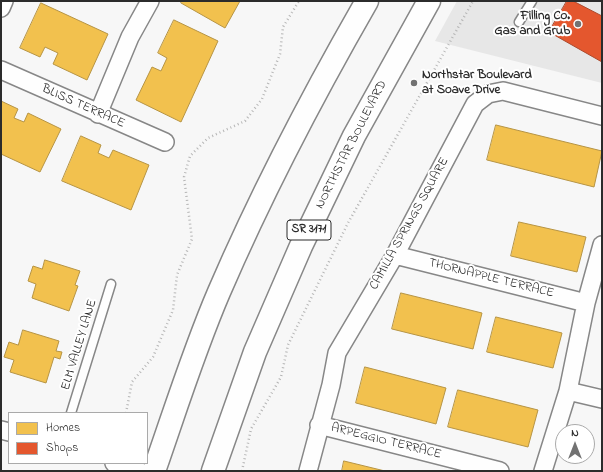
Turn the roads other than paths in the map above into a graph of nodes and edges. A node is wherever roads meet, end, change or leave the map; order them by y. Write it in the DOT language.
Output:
graph roads {
  1 [pos="4,1"];
  2 [pos="150,1"];
  3 [pos="367,1"];
  4 [pos="429,1"];
  5 [pos="532,1"];
  6 [pos="1,8"];
  7 [pos="520,22"];
  8 [pos="1,70"];
  9 [pos="98,114"];
  10 [pos="602,116"];
  11 [pos="164,142"];
  12 [pos="602,245"];
  13 [pos="395,255"];
  14 [pos="111,284"];
  15 [pos="586,303"];
  16 [pos="568,391"];
  17 [pos="602,399"];
  18 [pos="71,412"];
  19 [pos="319,425"];
  20 [pos="117,464"];
  21 [pos="139,471"];
  22 [pos="154,471"];
  23 [pos="213,471"];
  24 [pos="308,471"];
  25 [pos="500,471"];
  26 [pos="543,471"];
  1 -- 6 [label="street"];
  2 -- 9 [label="street"];
  3 -- 22 [label="main road"];
  4 -- 23 [label="main road, NORTHSTAR BOULEVARD / SR 3171"];
  5 -- 7 [label="lane"];
  8 -- 9 [label="street, BLISS TERRACE"];
  9 -- 11 [label="street, BLISS TERRACE"];
  10 -- 13 [label="street, CAMILLA SPRINGS SQUARE"];
  12 -- 15 [label="street"];
  13 -- 15 [label="street, THORNAPPLE TERRACE"];
  13 -- 19 [label="street, CAMILLA SPRINGS SQUARE"];
  14 -- 18 [label="lane, ELM VALLEY LANE"];
  15 -- 16 [label="street"];
  16 -- 17 [label="street"];
  16 -- 26 [label="street"];
  19 -- 24 [label="street, CAMILLA SPRINGS SQUARE"];
  19 -- 25 [label="street, ARPEGGIO TERRACE"];
  20 -- 21 [label="street"];
}
